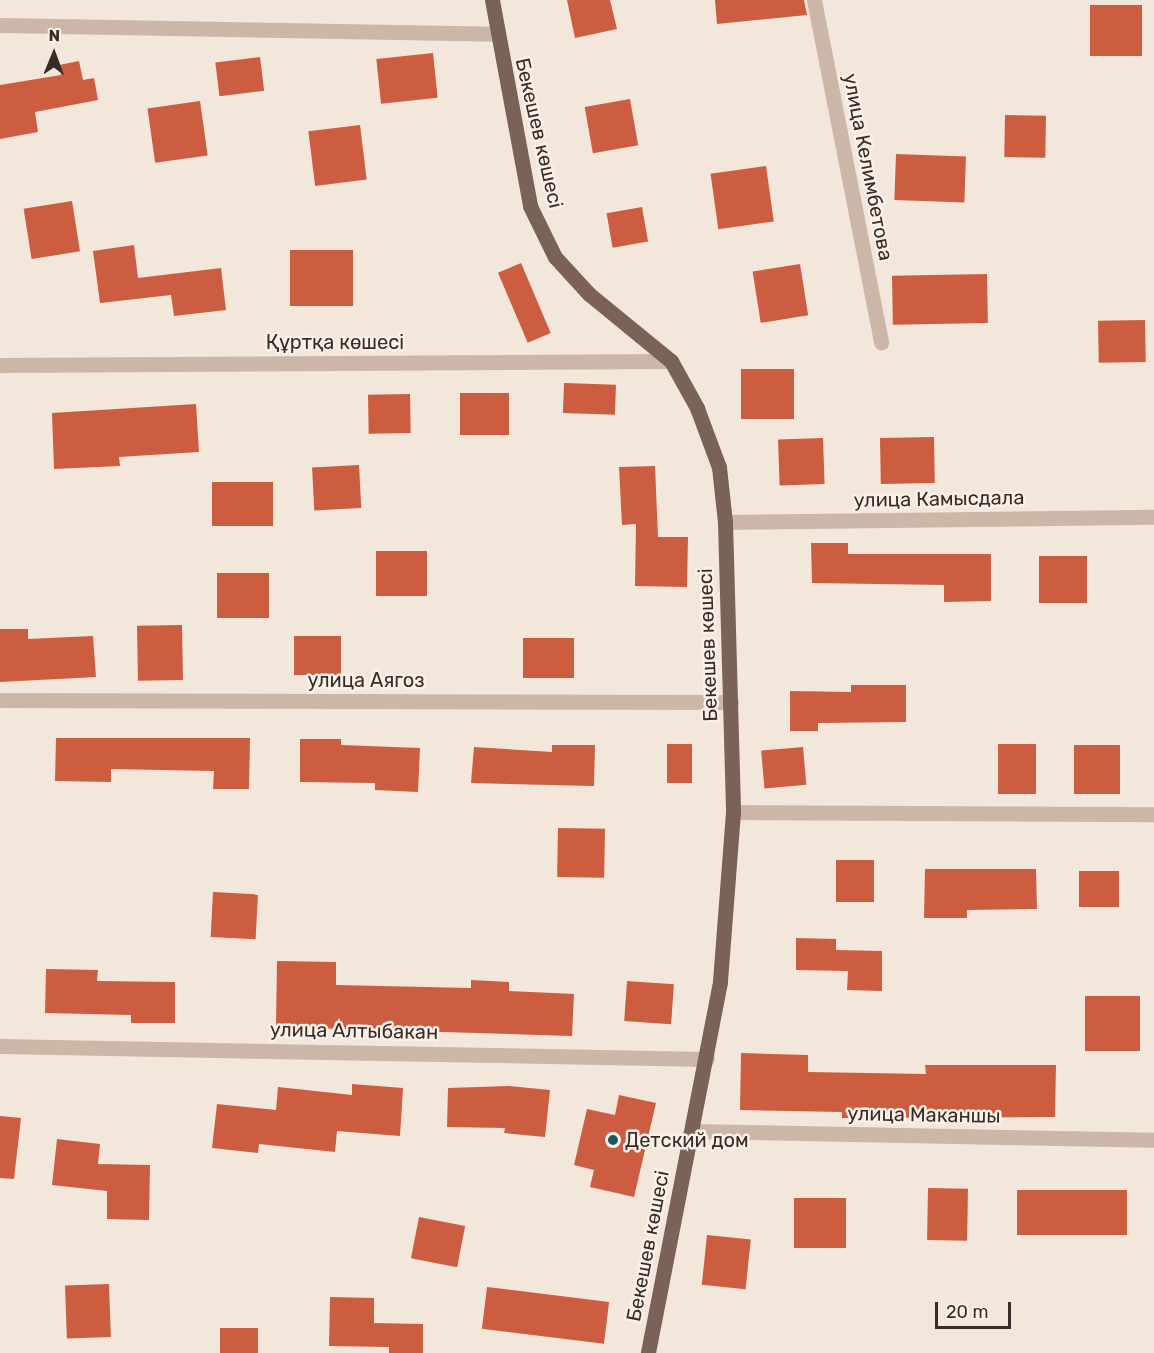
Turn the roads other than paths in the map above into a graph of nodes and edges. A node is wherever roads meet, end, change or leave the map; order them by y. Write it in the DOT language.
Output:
graph roads {
  1 [pos="492,0"];
  2 [pos="814,0"];
  3 [pos="0,24"];
  4 [pos="496,34"];
  5 [pos="881,342"];
  6 [pos="671,361"];
  7 [pos="0,365"];
  8 [pos="1154,517"];
  9 [pos="725,522"];
  10 [pos="0,700"];
  11 [pos="731,702"];
  12 [pos="733,812"];
  13 [pos="1154,814"];
  14 [pos="0,1046"];
  15 [pos="707,1059"];
  16 [pos="692,1131"];
  17 [pos="1154,1140"];
  18 [pos="648,1353"];
  1 -- 4 [label="main road, Бекешев көшесі"];
  2 -- 5 [label="street, улица Келимбетова"];
  3 -- 4 [label="street"];
  4 -- 6 [label="main road, Бекешев көшесі"];
  6 -- 7 [label="street, Құртқа көшесі"];
  6 -- 9 [label="main road, Бекешев көшесі"];
  8 -- 9 [label="street, улица Камысдала"];
  9 -- 11 [label="main road, Бекешев көшесі"];
  10 -- 11 [label="street, улица Аягоз"];
  11 -- 12 [label="main road, Бекешев көшесі"];
  12 -- 13 [label="street"];
  12 -- 15 [label="main road, Бекешев көшесі"];
  14 -- 15 [label="street, улица Алтыбакан"];
  15 -- 16 [label="main road, Бекешев көшесі"];
  16 -- 17 [label="street, улица Маканшы"];
  16 -- 18 [label="main road, Бекешев көшесі"];
}
